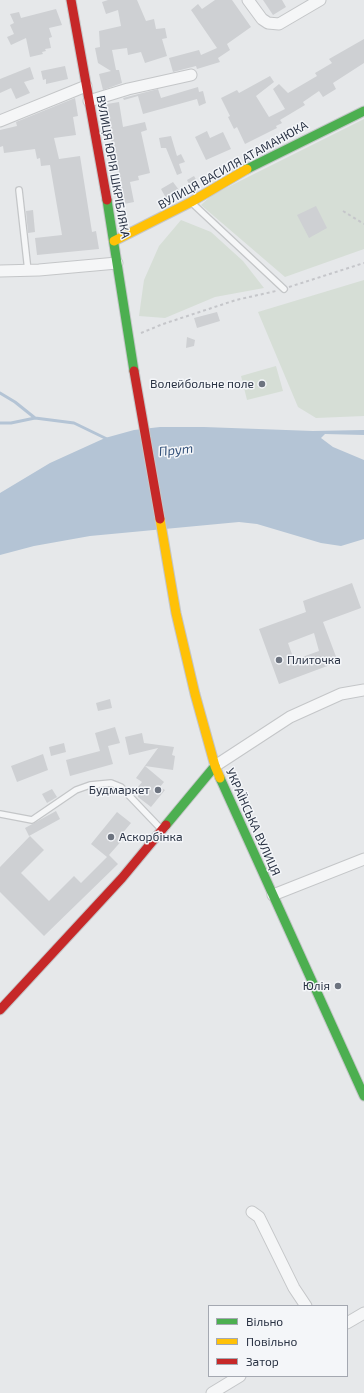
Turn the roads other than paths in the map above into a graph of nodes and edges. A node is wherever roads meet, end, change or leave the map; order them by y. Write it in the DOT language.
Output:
graph roads {
  1 [pos="71,0"];
  2 [pos="248,0"];
  3 [pos="320,0"];
  4 [pos="191,75"];
  5 [pos="86,86"];
  6 [pos="89,101"];
  7 [pos="364,111"];
  8 [pos="0,121"];
  9 [pos="20,190"];
  10 [pos="191,202"];
  11 [pos="114,241"];
  12 [pos="117,263"];
  13 [pos="0,271"];
  14 [pos="28,271"];
  15 [pos="284,289"];
  16 [pos="364,690"];
  17 [pos="215,766"];
  18 [pos="0,814"];
  19 [pos="162,830"];
  20 [pos="364,859"];
  21 [pos="273,895"];
  22 [pos="0,1010"];
  23 [pos="364,1096"];
  24 [pos="252,1212"];
  25 [pos="305,1305"];
  26 [pos="364,1313"];
  27 [pos="348,1322"];
  28 [pos="238,1377"];
  29 [pos="212,1393"];
  1 -- 5 [label="main road, ВУЛИЦЯ ЮРІЯ ШКРІБЛЯКА"];
  2 -- 3 [label="street"];
  4 -- 6 [label="street"];
  5 -- 6 [label="main road, ВУЛИЦЯ ЮРІЯ ШКРІБЛЯКА"];
  5 -- 8 [label="street"];
  6 -- 11 [label="main road, ВУЛИЦЯ ЮРІЯ ШКРІБЛЯКА"];
  7 -- 10 [label="main road, ВУЛИЦЯ ВАСИЛЯ АТАМАНЮКА"];
  9 -- 14 [label="lane"];
  10 -- 11 [label="main road, ВУЛИЦЯ ВАСИЛЯ АТАМАНЮКА"];
  10 -- 15 [label="lane"];
  11 -- 12 [label="main road, ВУЛИЦЯ ЮРІЯ ШКРІБЛЯКА"];
  12 -- 14 [label="street"];
  12 -- 17 [label="main road, ВУЛИЦЯ ЮРІЯ ШКРІБЛЯКА"];
  13 -- 14 [label="street"];
  16 -- 17 [label="street"];
  17 -- 19 [label="main road, УКРАЇНСЬКА ВУЛИЦЯ"];
  17 -- 21 [label="main road, УКРАЇНСЬКА ВУЛИЦЯ"];
  18 -- 19 [label="lane"];
  19 -- 22 [label="main road, УКРАЇНСЬКА ВУЛИЦЯ"];
  20 -- 21 [label="street"];
  21 -- 23 [label="main road, УКРАЇНСЬКА ВУЛИЦЯ"];
  24 -- 25 [label="street"];
  26 -- 27 [label="street"];
  28 -- 29 [label="street"];
}
